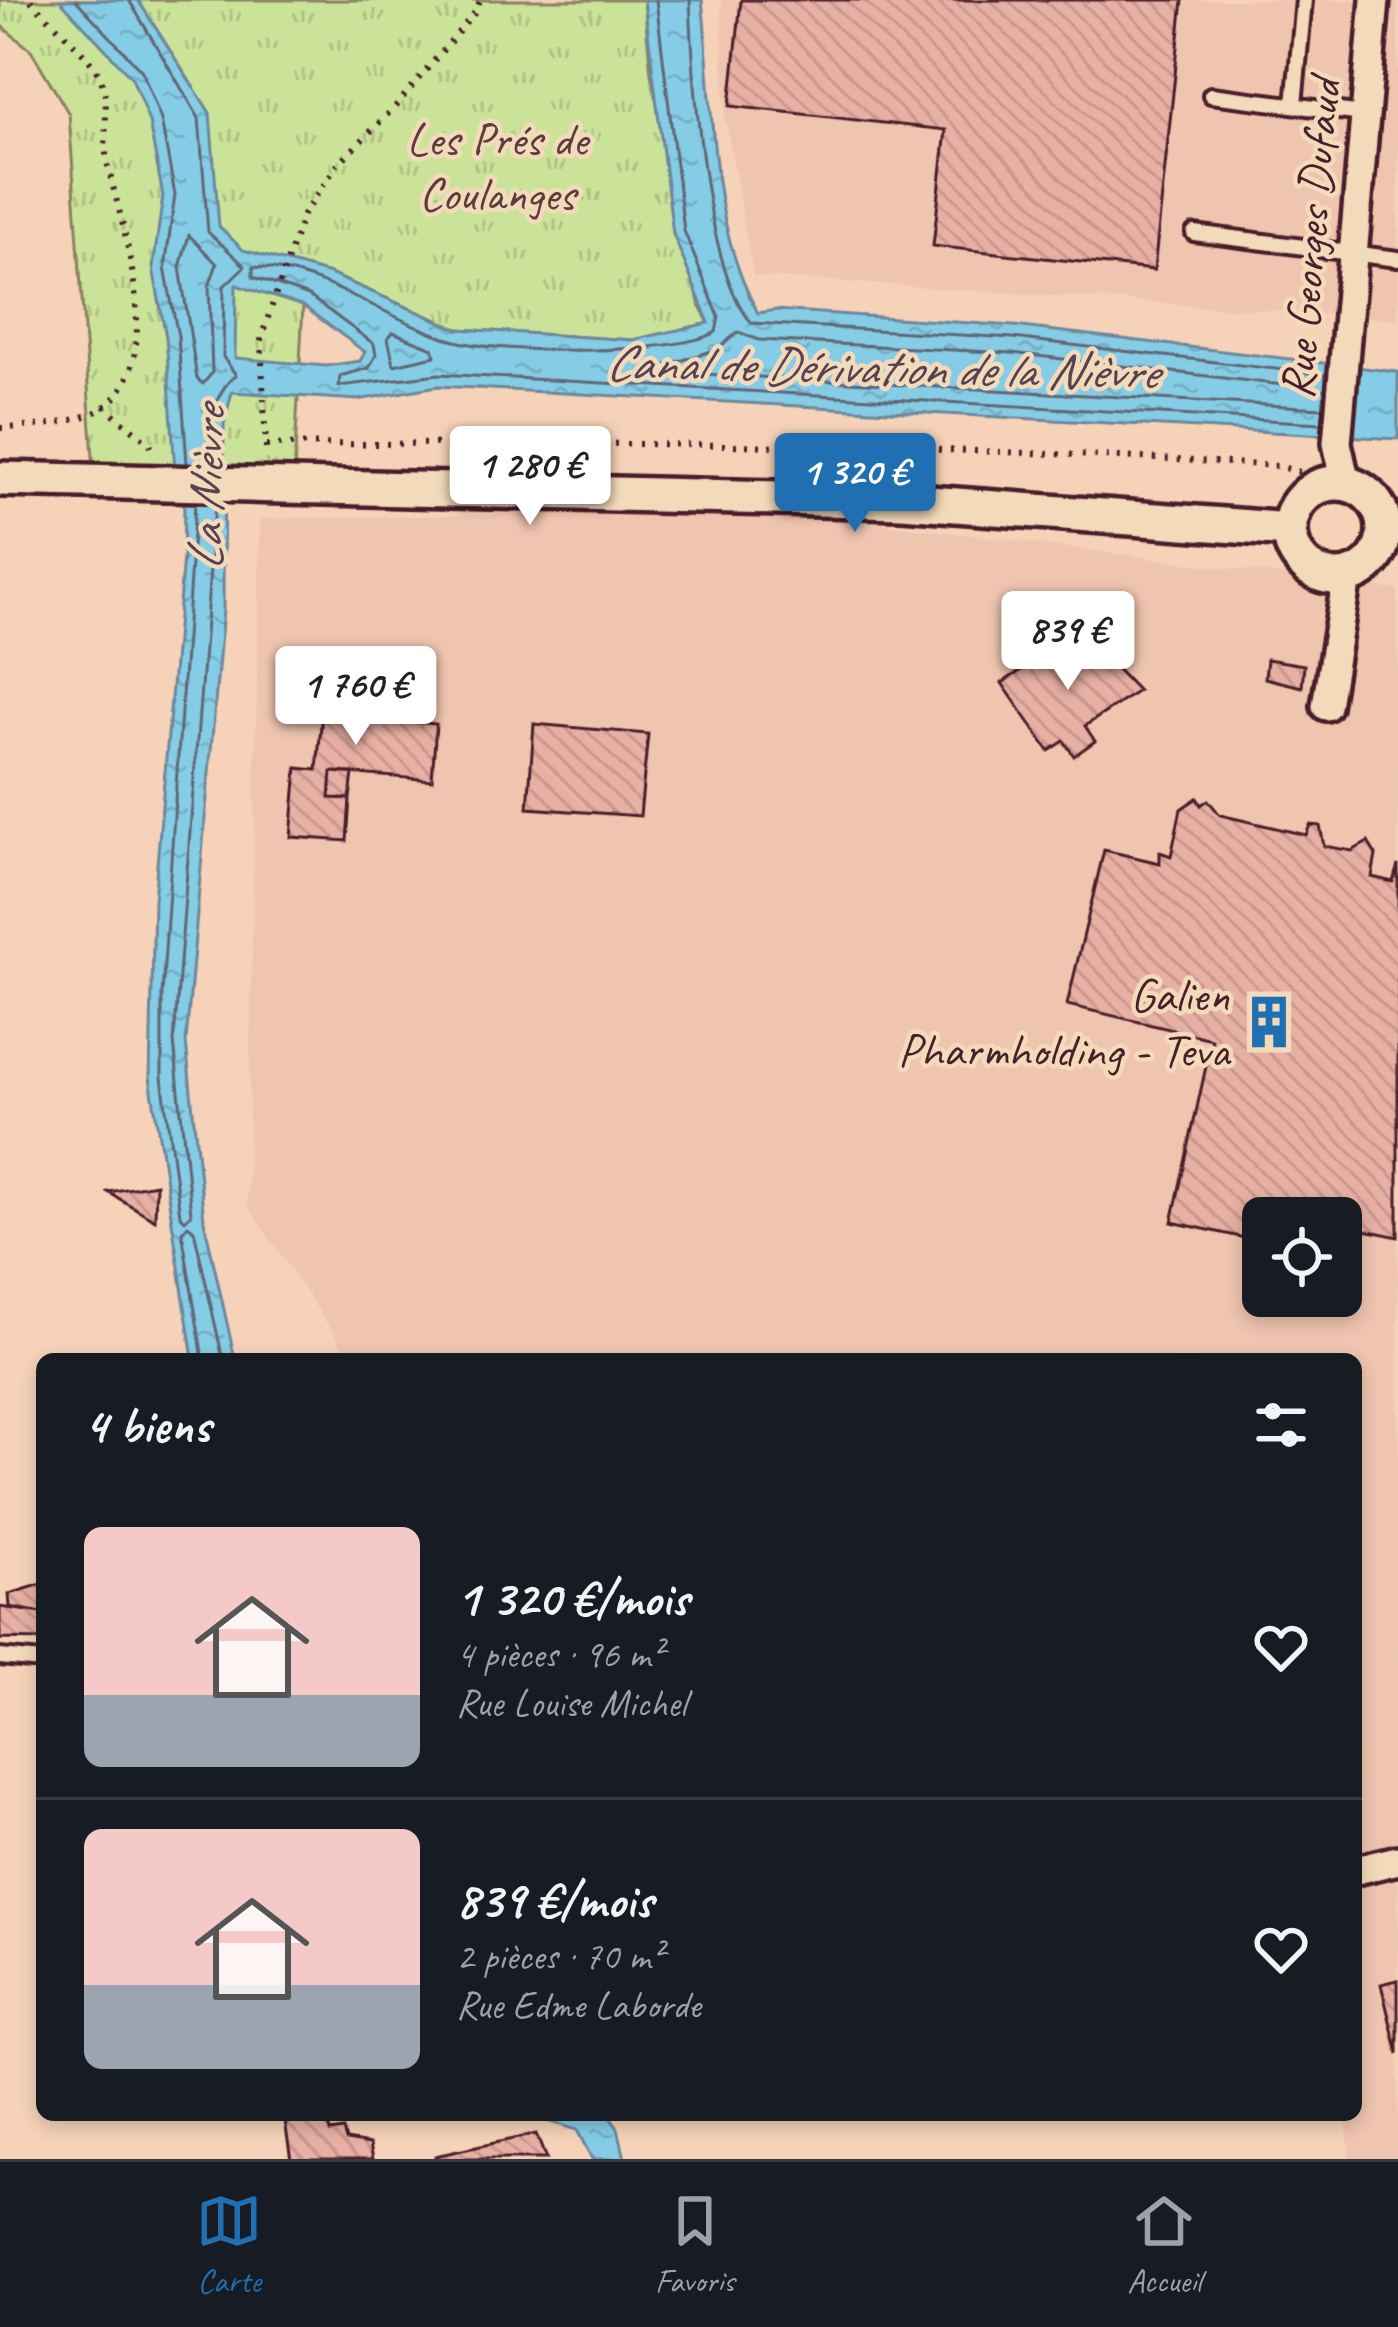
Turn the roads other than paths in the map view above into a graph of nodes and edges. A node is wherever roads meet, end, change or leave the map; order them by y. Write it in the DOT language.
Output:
graph roads {
  1 [pos="1304,0"];
  2 [pos="1375,0"];
  3 [pos="1211,94"];
  4 [pos="1294,105"];
  5 [pos="1363,114"];
  6 [pos="1194,233"];
  7 [pos="1355,254"];
  8 [pos="1398,259"];
  9 [pos="0,479"];
  10 [pos="1346,484"];
  11 [pos="1289,530"];
  12 [pos="1391,538"];
  13 [pos="1347,577"];
  14 [pos="1326,706"];
  15 [pos="0,1657"];
  16 [pos="36,1660"];
  17 [pos="1398,1860"];
  18 [pos="1362,1869"];
  1 -- 4 [label="lane"];
  2 -- 5 [label="street, Rue Georges Dufaud"];
  3 -- 4 [label="lane"];
  4 -- 5 [label="lane"];
  5 -- 7 [label="street, Rue Georges Dufaud"];
  6 -- 7 [label="lane"];
  7 -- 8 [label="lane"];
  7 -- 10 [label="street, Rue Georges Dufaud"];
  9 -- 11 [label="street"];
  10 -- 11 [label="street"];
  10 -- 12 [label="street"];
  11 -- 13 [label="street"];
  12 -- 13 [label="street"];
  13 -- 14 [label="street"];
  15 -- 16 [label="lane"];
  17 -- 18 [label="street"];
}
